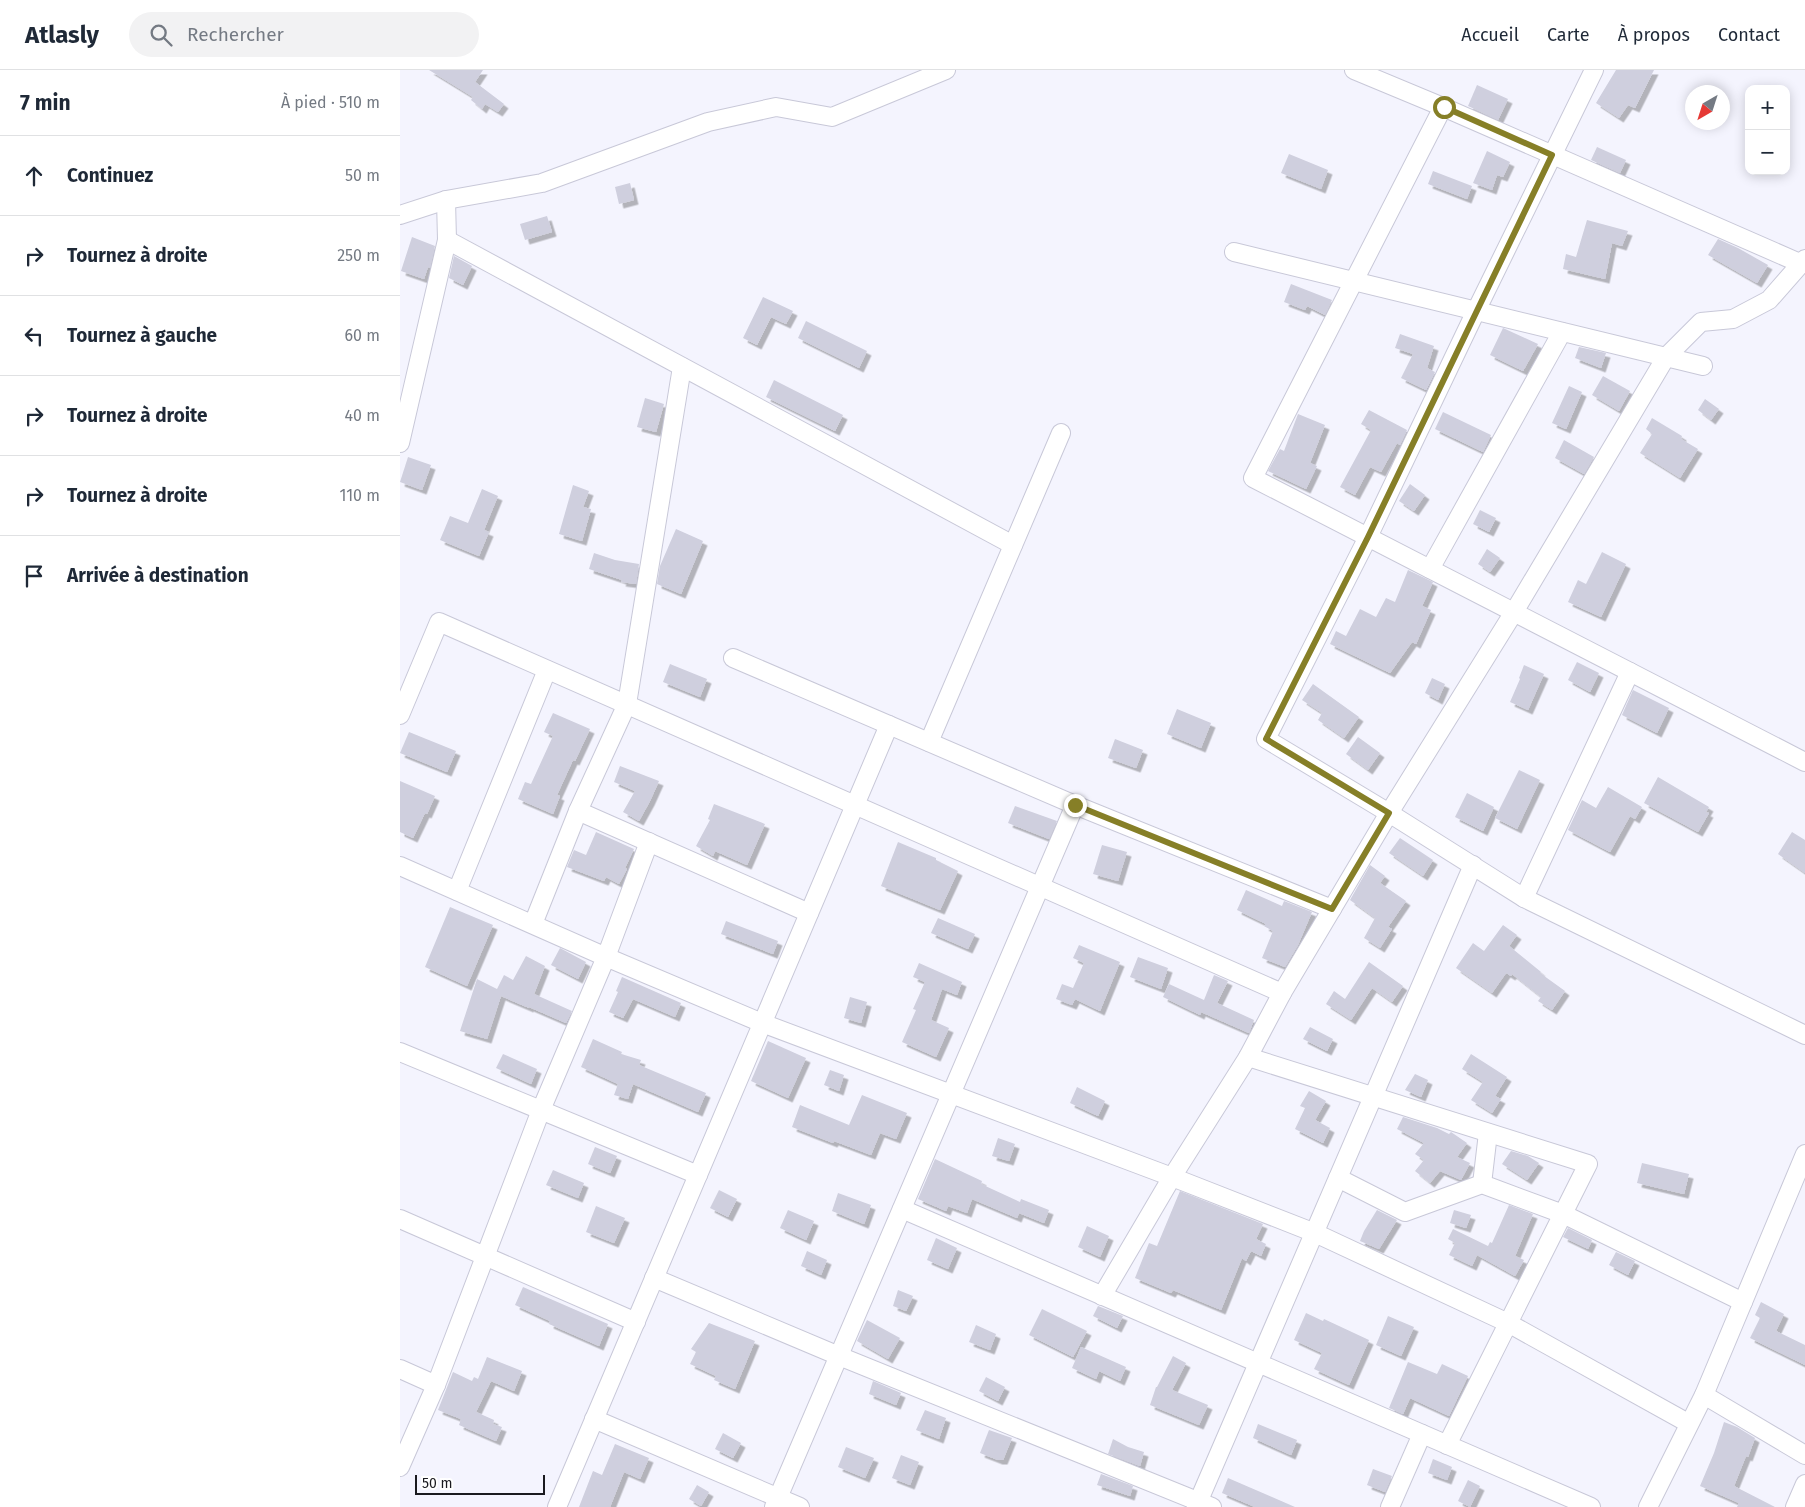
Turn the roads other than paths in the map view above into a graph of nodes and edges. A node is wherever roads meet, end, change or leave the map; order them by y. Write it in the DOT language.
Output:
graph roads {
  1 [pos="946,70"];
  2 [pos="1354,70"];
  3 [pos="1594,70"];
  4 [pos="1444,107"];
  5 [pos="1552,155"];
  6 [pos="446,200"];
  7 [pos="400,215"];
  8 [pos="448,240"];
  9 [pos="1234,252"];
  10 [pos="1803,262"];
  11 [pos="1353,281"];
  12 [pos="1476,311"];
  13 [pos="1562,332"];
  14 [pos="1666,357"];
  15 [pos="1703,366"];
  16 [pos="682,367"];
  17 [pos="1062,433"];
  18 [pos="400,443"];
  19 [pos="1368,537"];
  20 [pos="1013,545"];
  21 [pos="1430,569"];
  22 [pos="1514,612"];
  23 [pos="733,658"];
  24 [pos="547,670"];
  25 [pos="1630,672"];
  26 [pos="627,704"];
  27 [pos="400,715"];
  28 [pos="889,725"];
  29 [pos="929,742"];
  30 [pos="1805,762"];
  31 [pos="854,805"];
  32 [pos="1075,805"];
  33 [pos="578,811"];
  34 [pos="1389,813"];
  35 [pos="649,842"];
  36 [pos="400,866"];
  37 [pos="1473,866"];
  38 [pos="1040,887"];
  39 [pos="457,891"];
  40 [pos="1524,898"];
  41 [pos="1332,909"];
  42 [pos="809,913"];
  43 [pos="533,924"];
  44 [pos="606,957"];
  45 [pos="1282,994"];
  46 [pos="762,1023"];
  47 [pos="1805,1035"];
  48 [pos="400,1052"];
  49 [pos="1248,1057"];
  50 [pos="951,1095"];
  51 [pos="1374,1096"];
  52 [pos="541,1110"];
  53 [pos="1488,1133"];
  54 [pos="1805,1154"];
  55 [pos="698,1175"];
  56 [pos="1172,1177"];
  57 [pos="1338,1178"];
  58 [pos="1482,1184"];
  59 [pos="902,1209"];
  60 [pos="1563,1214"];
  61 [pos="400,1219"];
  62 [pos="1315,1233"];
  63 [pos="485,1256"];
  64 [pos="654,1278"];
  65 [pos="1102,1296"];
  66 [pos="1743,1302"];
  67 [pos="636,1322"];
  68 [pos="1508,1323"];
  69 [pos="839,1356"];
  70 [pos="1259,1362"];
  71 [pos="400,1369"];
  72 [pos="436,1385"];
  73 [pos="1704,1395"];
  74 [pos="594,1419"];
  75 [pos="1688,1424"];
  76 [pos="1422,1434"];
  77 [pos="1447,1445"];
  78 [pos="1805,1455"];
  79 [pos="400,1467"];
  80 [pos="1805,1484"];
  81 [pos="776,1502"];
  82 [pos="1202,1505"];
  83 [pos="557,1507"];
  84 [pos="800,1507"];
  85 [pos="1390,1507"];
  86 [pos="1591,1507"];
  87 [pos="1648,1507"];
  88 [pos="1795,1507"];
  1 -- 6 [label="street"];
  2 -- 4 [label="street"];
  3 -- 5 [label="street"];
  4 -- 5 [label="street"];
  4 -- 11 [label="street"];
  5 -- 10 [label="street"];
  5 -- 12 [label="street"];
  6 -- 7 [label="street"];
  6 -- 8 [label="street"];
  8 -- 16 [label="street"];
  8 -- 18 [label="street"];
  9 -- 11 [label="street"];
  10 -- 14 [label="street"];
  11 -- 12 [label="street"];
  11 -- 19 [label="street"];
  12 -- 13 [label="street"];
  12 -- 19 [label="street"];
  13 -- 14 [label="street"];
  13 -- 21 [label="street"];
  14 -- 15 [label="street"];
  14 -- 22 [label="street"];
  16 -- 20 [label="street"];
  16 -- 26 [label="street"];
  17 -- 20 [label="street"];
  19 -- 21 [label="street"];
  19 -- 34 [label="street"];
  20 -- 29 [label="street"];
  21 -- 22 [label="street"];
  22 -- 25 [label="street"];
  22 -- 34 [label="street"];
  23 -- 28 [label="street"];
  24 -- 26 [label="street"];
  24 -- 27 [label="street"];
  24 -- 39 [label="street"];
  25 -- 30 [label="street"];
  25 -- 40 [label="street"];
  26 -- 31 [label="street"];
  26 -- 33 [label="street"];
  28 -- 29 [label="street"];
  28 -- 31 [label="street"];
  29 -- 32 [label="street"];
  31 -- 38 [label="street"];
  31 -- 42 [label="street"];
  32 -- 38 [label="street"];
  32 -- 41 [label="street"];
  33 -- 35 [label="street"];
  33 -- 43 [label="street"];
  34 -- 37 [label="street"];
  34 -- 41 [label="street"];
  35 -- 42 [label="street"];
  35 -- 44 [label="street"];
  36 -- 39 [label="street"];
  37 -- 40 [label="street"];
  37 -- 51 [label="street"];
  38 -- 45 [label="street"];
  38 -- 50 [label="street"];
  39 -- 43 [label="street"];
  40 -- 47 [label="street"];
  41 -- 45 [label="street"];
  42 -- 46 [label="street"];
  43 -- 44 [label="street"];
  44 -- 46 [label="street"];
  44 -- 52 [label="street"];
  45 -- 49 [label="street"];
  46 -- 50 [label="street"];
  46 -- 55 [label="street"];
  48 -- 52 [label="street"];
  49 -- 51 [label="street"];
  49 -- 56 [label="street"];
  50 -- 56 [label="street"];
  50 -- 59 [label="street"];
  51 -- 53 [label="street"];
  51 -- 57 [label="street"];
  52 -- 55 [label="street"];
  52 -- 63 [label="street"];
  53 -- 58 [label="street"];
  53 -- 60 [label="street"];
  54 -- 66 [label="street"];
  55 -- 64 [label="street"];
  56 -- 62 [label="street"];
  56 -- 65 [label="street"];
  57 -- 58 [label="street"];
  57 -- 62 [label="street"];
  58 -- 60 [label="street"];
  59 -- 65 [label="street"];
  59 -- 69 [label="street"];
  60 -- 66 [label="street"];
  60 -- 68 [label="street"];
  61 -- 63 [label="street"];
  62 -- 68 [label="street"];
  62 -- 70 [label="street"];
  63 -- 67 [label="street"];
  63 -- 72 [label="street"];
  64 -- 67 [label="street"];
  64 -- 69 [label="street"];
  65 -- 70 [label="street"];
  66 -- 73 [label="street"];
  67 -- 74 [label="street"];
  68 -- 75 [label="street"];
  68 -- 77 [label="street"];
  69 -- 81 [label="street"];
  69 -- 82 [label="street"];
  70 -- 76 [label="street"];
  70 -- 82 [label="street"];
  71 -- 72 [label="street"];
  72 -- 79 [label="street"];
  73 -- 75 [label="street"];
  73 -- 78 [label="street"];
  74 -- 81 [label="street"];
  74 -- 83 [label="street"];
  75 -- 87 [label="street"];
  76 -- 77 [label="street"];
  76 -- 85 [label="street"];
  77 -- 86 [label="street"];
  80 -- 88 [label="street"];
  81 -- 84 [label="street"];
}
